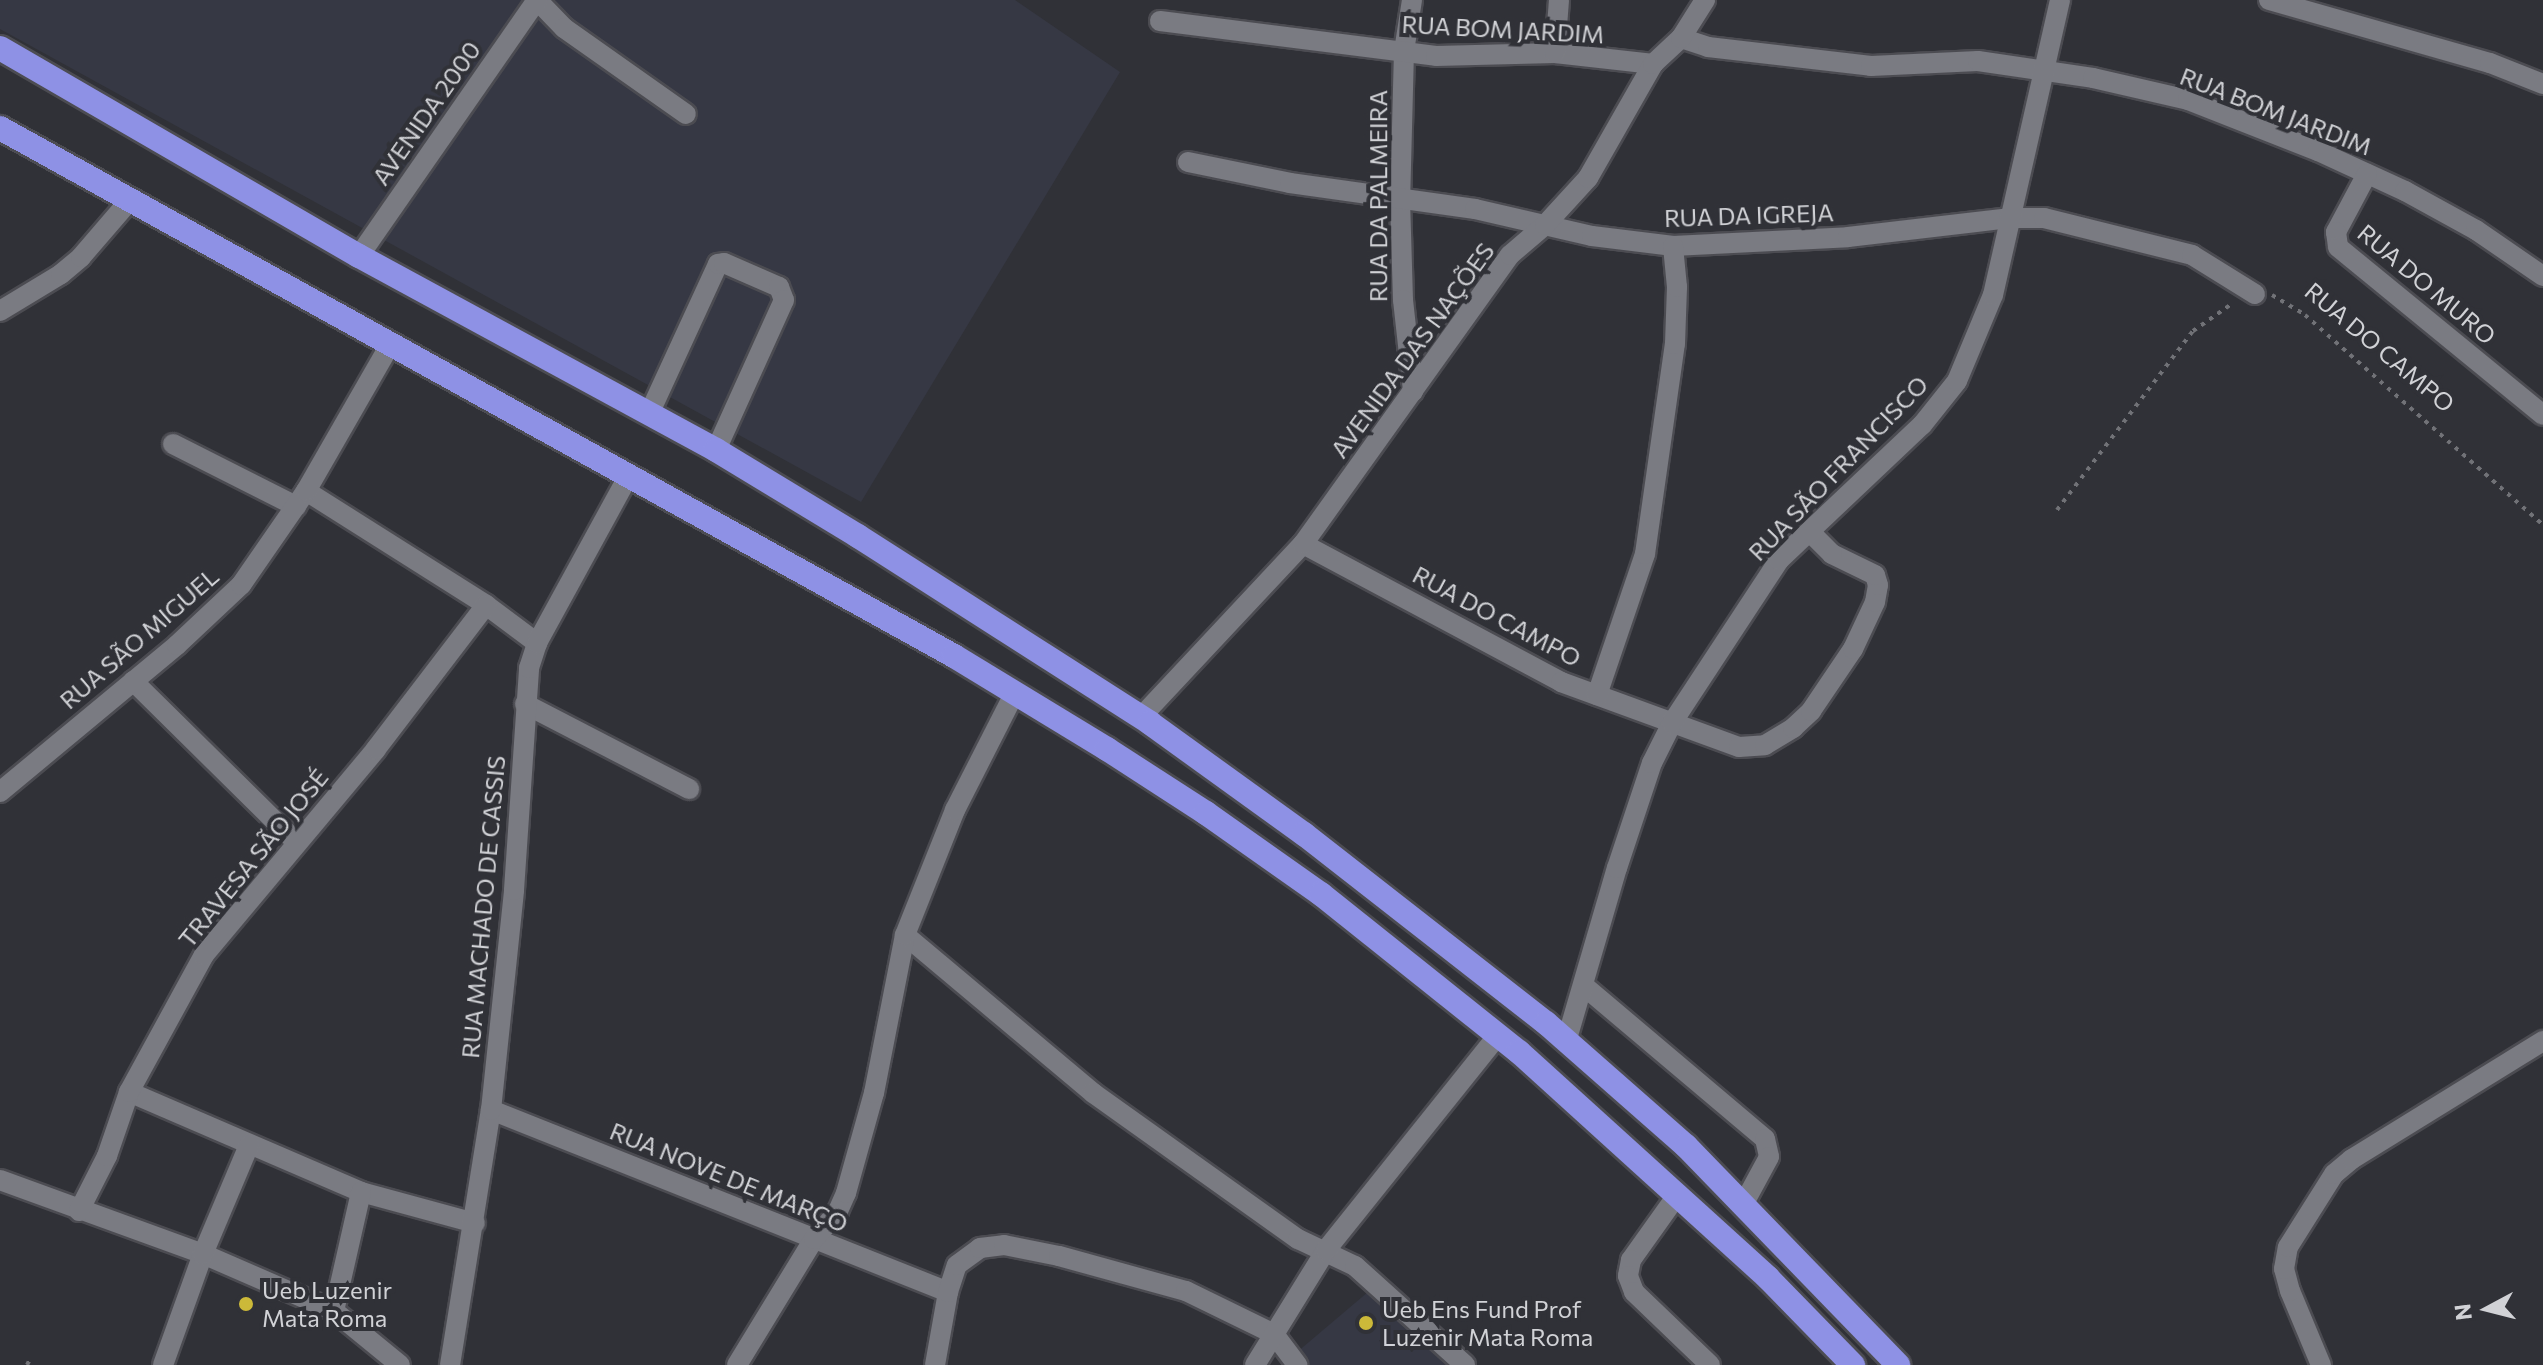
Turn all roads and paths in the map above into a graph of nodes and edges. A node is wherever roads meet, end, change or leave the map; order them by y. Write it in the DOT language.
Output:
graph roads {
  1 [pos="537,0"];
  2 [pos="1412,0"];
  3 [pos="1559,0"];
  4 [pos="1705,0"];
  5 [pos="2060,0"];
  6 [pos="2269,0"];
  7 [pos="1160,21"];
  8 [pos="1681,38"];
  9 [pos="0,48"];
  10 [pos="1404,51"];
  11 [pos="1555,53"];
  12 [pos="1653,64"];
  13 [pos="2044,71"];
  14 [pos="2543,84"];
  15 [pos="686,114"];
  16 [pos="0,128"];
  17 [pos="1188,162"];
  18 [pos="2367,174"];
  19 [pos="1400,199"];
  20 [pos="130,200"];
  21 [pos="2009,218"];
  22 [pos="1545,225"];
  23 [pos="1673,246"];
  24 [pos="359,256"];
  25 [pos="2543,276"];
  26 [pos="2255,294"];
  27 [pos="0,311"];
  28 [pos="391,343"];
  29 [pos="1413,391"];
  30 [pos="649,414"];
  31 [pos="2543,415"];
  32 [pos="173,444"];
  33 [pos="716,450"];
  34 [pos="629,475"];
  35 [pos="301,498"];
  36 [pos="2057,510"];
  37 [pos="2543,525"];
  38 [pos="1810,532"];
  39 [pos="1303,544"];
  40 [pos="486,605"];
  41 [pos="537,643"];
  42 [pos="133,681"];
  43 [pos="1015,692"];
  44 [pos="1597,695"];
  45 [pos="525,704"];
  46 [pos="1141,717"];
  47 [pos="1672,723"];
  48 [pos="689,789"];
  49 [pos="0,792"];
  50 [pos="296,842"];
  51 [pos="905,935"];
  52 [pos="1584,986"];
  53 [pos="1498,1035"];
  54 [pos="2543,1041"];
  55 [pos="1566,1042"];
  56 [pos="129,1092"];
  57 [pos="491,1110"];
  58 [pos="249,1145"];
  59 [pos="0,1180"];
  60 [pos="361,1192"];
  61 [pos="1678,1194"];
  62 [pos="1744,1203"];
  63 [pos="79,1211"];
  64 [pos="475,1223"];
  65 [pos="814,1239"];
  66 [pos="1326,1250"];
  67 [pos="203,1254"];
  68 [pos="948,1292"];
  69 [pos="334,1311"];
  70 [pos="1274,1334"];
  71 [pos="31,1357"];
  72 [pos="27,1365"];
  73 [pos="163,1365"];
  74 [pos="400,1365"];
  75 [pos="450,1365"];
  76 [pos="737,1365"];
  77 [pos="935,1365"];
  78 [pos="1255,1365"];
  79 [pos="1297,1365"];
  80 [pos="1465,1365"];
  81 [pos="1710,1365"];
  82 [pos="1853,1365"];
  83 [pos="1898,1365"];
  84 [pos="2321,1365"];
  1 -- 15 [label="street"];
  1 -- 24 [label="street, AVENIDA 2000"];
  2 -- 10 [label="street, RUA DA PALMEIRA"];
  3 -- 11 [label="street"];
  4 -- 8 [label="street, AVENIDA DAS NAÇÕES"];
  5 -- 13 [label="street, RUA SÃO FRANCISCO"];
  6 -- 14 [label="street"];
  7 -- 10 [label="street, RUA BOM JARDIM"];
  8 -- 12 [label="street, AVENIDA DAS NAÇÕES"];
  8 -- 13 [label="street, RUA BOM JARDIM"];
  9 -- 24 [label="highway"];
  10 -- 11 [label="street, RUA BOM JARDIM"];
  10 -- 19 [label="street, RUA DA PALMEIRA"];
  11 -- 12 [label="street, RUA BOM JARDIM"];
  12 -- 22 [label="street, AVENIDA DAS NAÇÕES"];
  13 -- 18 [label="street, RUA BOM JARDIM"];
  13 -- 21 [label="street, RUA SÃO FRANCISCO"];
  16 -- 20 [label="highway"];
  17 -- 19 [label="street, RUA DA IGREJA"];
  18 -- 25 [label="street, RUA BOM JARDIM"];
  18 -- 31 [label="street, RUA DO MURO"];
  19 -- 22 [label="street, RUA DA IGREJA"];
  19 -- 29 [label="street, RUA DA PALMEIRA"];
  20 -- 27 [label="street"];
  20 -- 28 [label="highway"];
  21 -- 23 [label="street, RUA DA IGREJA"];
  21 -- 26 [label="street, RUA DA IGREJA"];
  21 -- 38 [label="street, RUA SÃO FRANCISCO"];
  22 -- 23 [label="street, RUA DA IGREJA"];
  22 -- 29 [label="street, AVENIDA DAS NAÇÕES"];
  23 -- 44 [label="street"];
  24 -- 30 [label="highway"];
  26 -- 36 [label="path"];
  26 -- 37 [label="path, RUA DO CAMPO"];
  28 -- 34 [label="highway"];
  28 -- 35 [label="street, RUA SÃO MIGUEL"];
  29 -- 39 [label="street, AVENIDA DAS NAÇÕES"];
  30 -- 33 [label="highway"];
  30 -- 33 [label="street"];
  32 -- 35 [label="street"];
  33 -- 46 [label="highway"];
  34 -- 41 [label="street, RUA MACHADO DE CASSIS"];
  34 -- 43 [label="highway"];
  35 -- 40 [label="street"];
  35 -- 42 [label="street, RUA SÃO MIGUEL"];
  38 -- 47 [label="street, RUA SÃO FRANCISCO"];
  38 -- 47 [label="street, RUA DO CAMPO"];
  39 -- 44 [label="street, RUA DO CAMPO"];
  39 -- 46 [label="street, AVENIDA DAS NAÇÕES"];
  40 -- 41 [label="street"];
  40 -- 50 [label="street, TRAVESA SÃO JOSÉ"];
  41 -- 45 [label="street, RUA MACHADO DE CASSIS"];
  42 -- 49 [label="street, RUA SÃO MIGUEL"];
  42 -- 50 [label="street"];
  43 -- 51 [label="street"];
  43 -- 53 [label="highway"];
  44 -- 47 [label="street, RUA DO CAMPO"];
  45 -- 48 [label="street"];
  45 -- 57 [label="street, RUA MACHADO DE CASSIS"];
  46 -- 55 [label="highway"];
  47 -- 52 [label="street"];
  50 -- 56 [label="street, TRAVESA SÃO JOSÉ"];
  51 -- 65 [label="street"];
  51 -- 66 [label="street"];
  52 -- 55 [label="street"];
  52 -- 62 [label="street"];
  53 -- 61 [label="highway"];
  53 -- 66 [label="street"];
  54 -- 84 [label="street"];
  55 -- 62 [label="highway"];
  56 -- 58 [label="street"];
  56 -- 63 [label="street, TRAVESA SÃO JOSÉ"];
  57 -- 64 [label="street, RUA MACHADO DE CASSIS"];
  57 -- 65 [label="street, RUA NOVE DE MARÇO"];
  58 -- 60 [label="street"];
  58 -- 67 [label="street"];
  59 -- 63 [label="street"];
  60 -- 64 [label="street"];
  60 -- 69 [label="street"];
  61 -- 81 [label="street"];
  61 -- 82 [label="highway"];
  62 -- 83 [label="highway"];
  63 -- 67 [label="street"];
  64 -- 75 [label="street, RUA MACHADO DE CASSIS"];
  65 -- 68 [label="street, RUA NOVE DE MARÇO"];
  65 -- 76 [label="street"];
  66 -- 70 [label="street"];
  66 -- 80 [label="street"];
  67 -- 69 [label="street"];
  67 -- 73 [label="street"];
  68 -- 70 [label="street"];
  68 -- 77 [label="street"];
  69 -- 74 [label="street"];
  70 -- 78 [label="street"];
  70 -- 79 [label="street"];
  71 -- 72 [label="path"];
}
